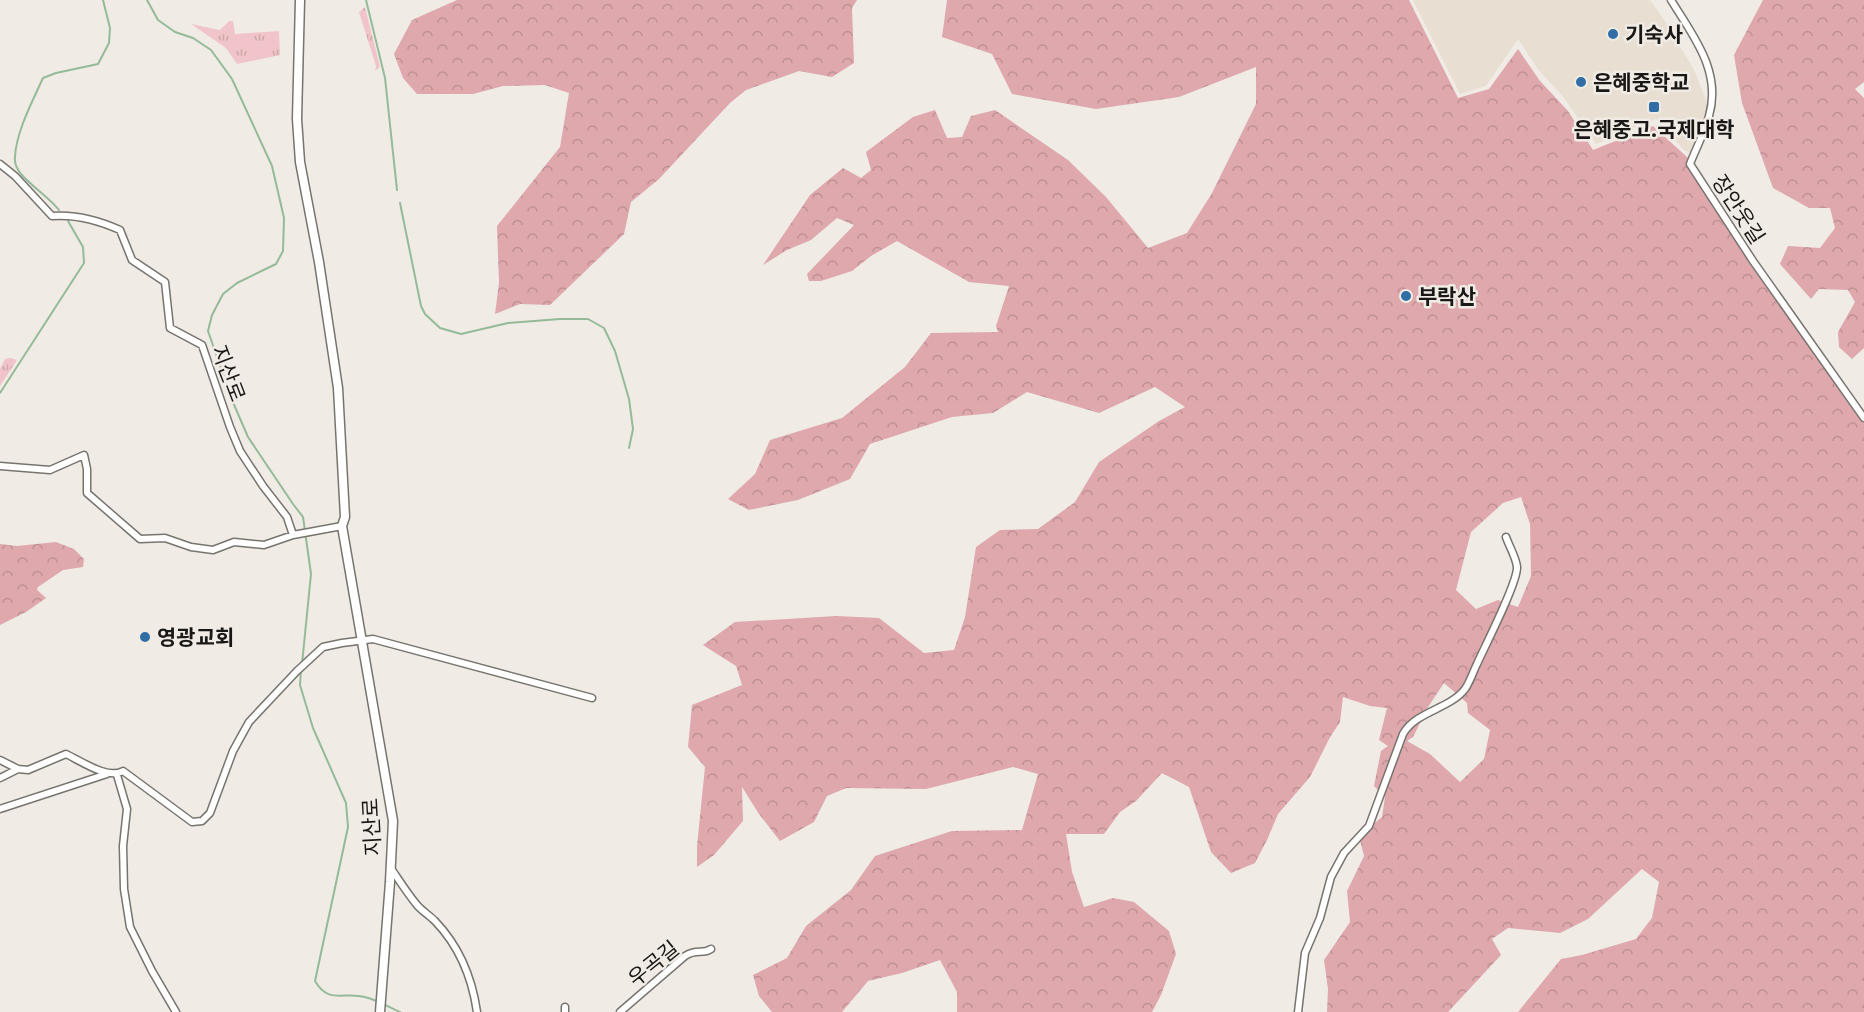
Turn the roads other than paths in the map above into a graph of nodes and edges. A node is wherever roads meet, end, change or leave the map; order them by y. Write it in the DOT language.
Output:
graph roads {
  1 [pos="300,0"];
  2 [pos="1671,0"];
  3 [pos="0,164"];
  4 [pos="1864,418"];
  5 [pos="0,466"];
  6 [pos="342,525"];
  7 [pos="296,534"];
  8 [pos="1506,537"];
  9 [pos="362,642"];
  10 [pos="592,698"];
  11 [pos="0,760"];
  12 [pos="18,769"];
  13 [pos="107,774"];
  14 [pos="117,775"];
  15 [pos="0,778"];
  16 [pos="0,809"];
  17 [pos="390,867"];
  18 [pos="711,949"];
  19 [pos="176,1012"];
  20 [pos="380,1012"];
  21 [pos="477,1012"];
  22 [pos="620,1012"];
  23 [pos="1298,1012"];
  1 -- 6 [label="main road, 지산로"];
  2 -- 4 [label="street, 장안웃길"];
  3 -- 7 [label="street, 지산로"];
  5 -- 7 [label="street"];
  6 -- 7 [label="street"];
  6 -- 9 [label="main road, 지산로"];
  8 -- 23 [label="street"];
  9 -- 10 [label="street"];
  9 -- 14 [label="street"];
  9 -- 17 [label="main road, 지산로"];
  11 -- 12 [label="street"];
  12 -- 13 [label="street"];
  12 -- 15 [label="street"];
  13 -- 14 [label="street"];
  13 -- 16 [label="street"];
  14 -- 19 [label="street"];
  17 -- 20 [label="main road, 지산로"];
  17 -- 21 [label="street"];
  18 -- 22 [label="street, 우곡길"];
}
